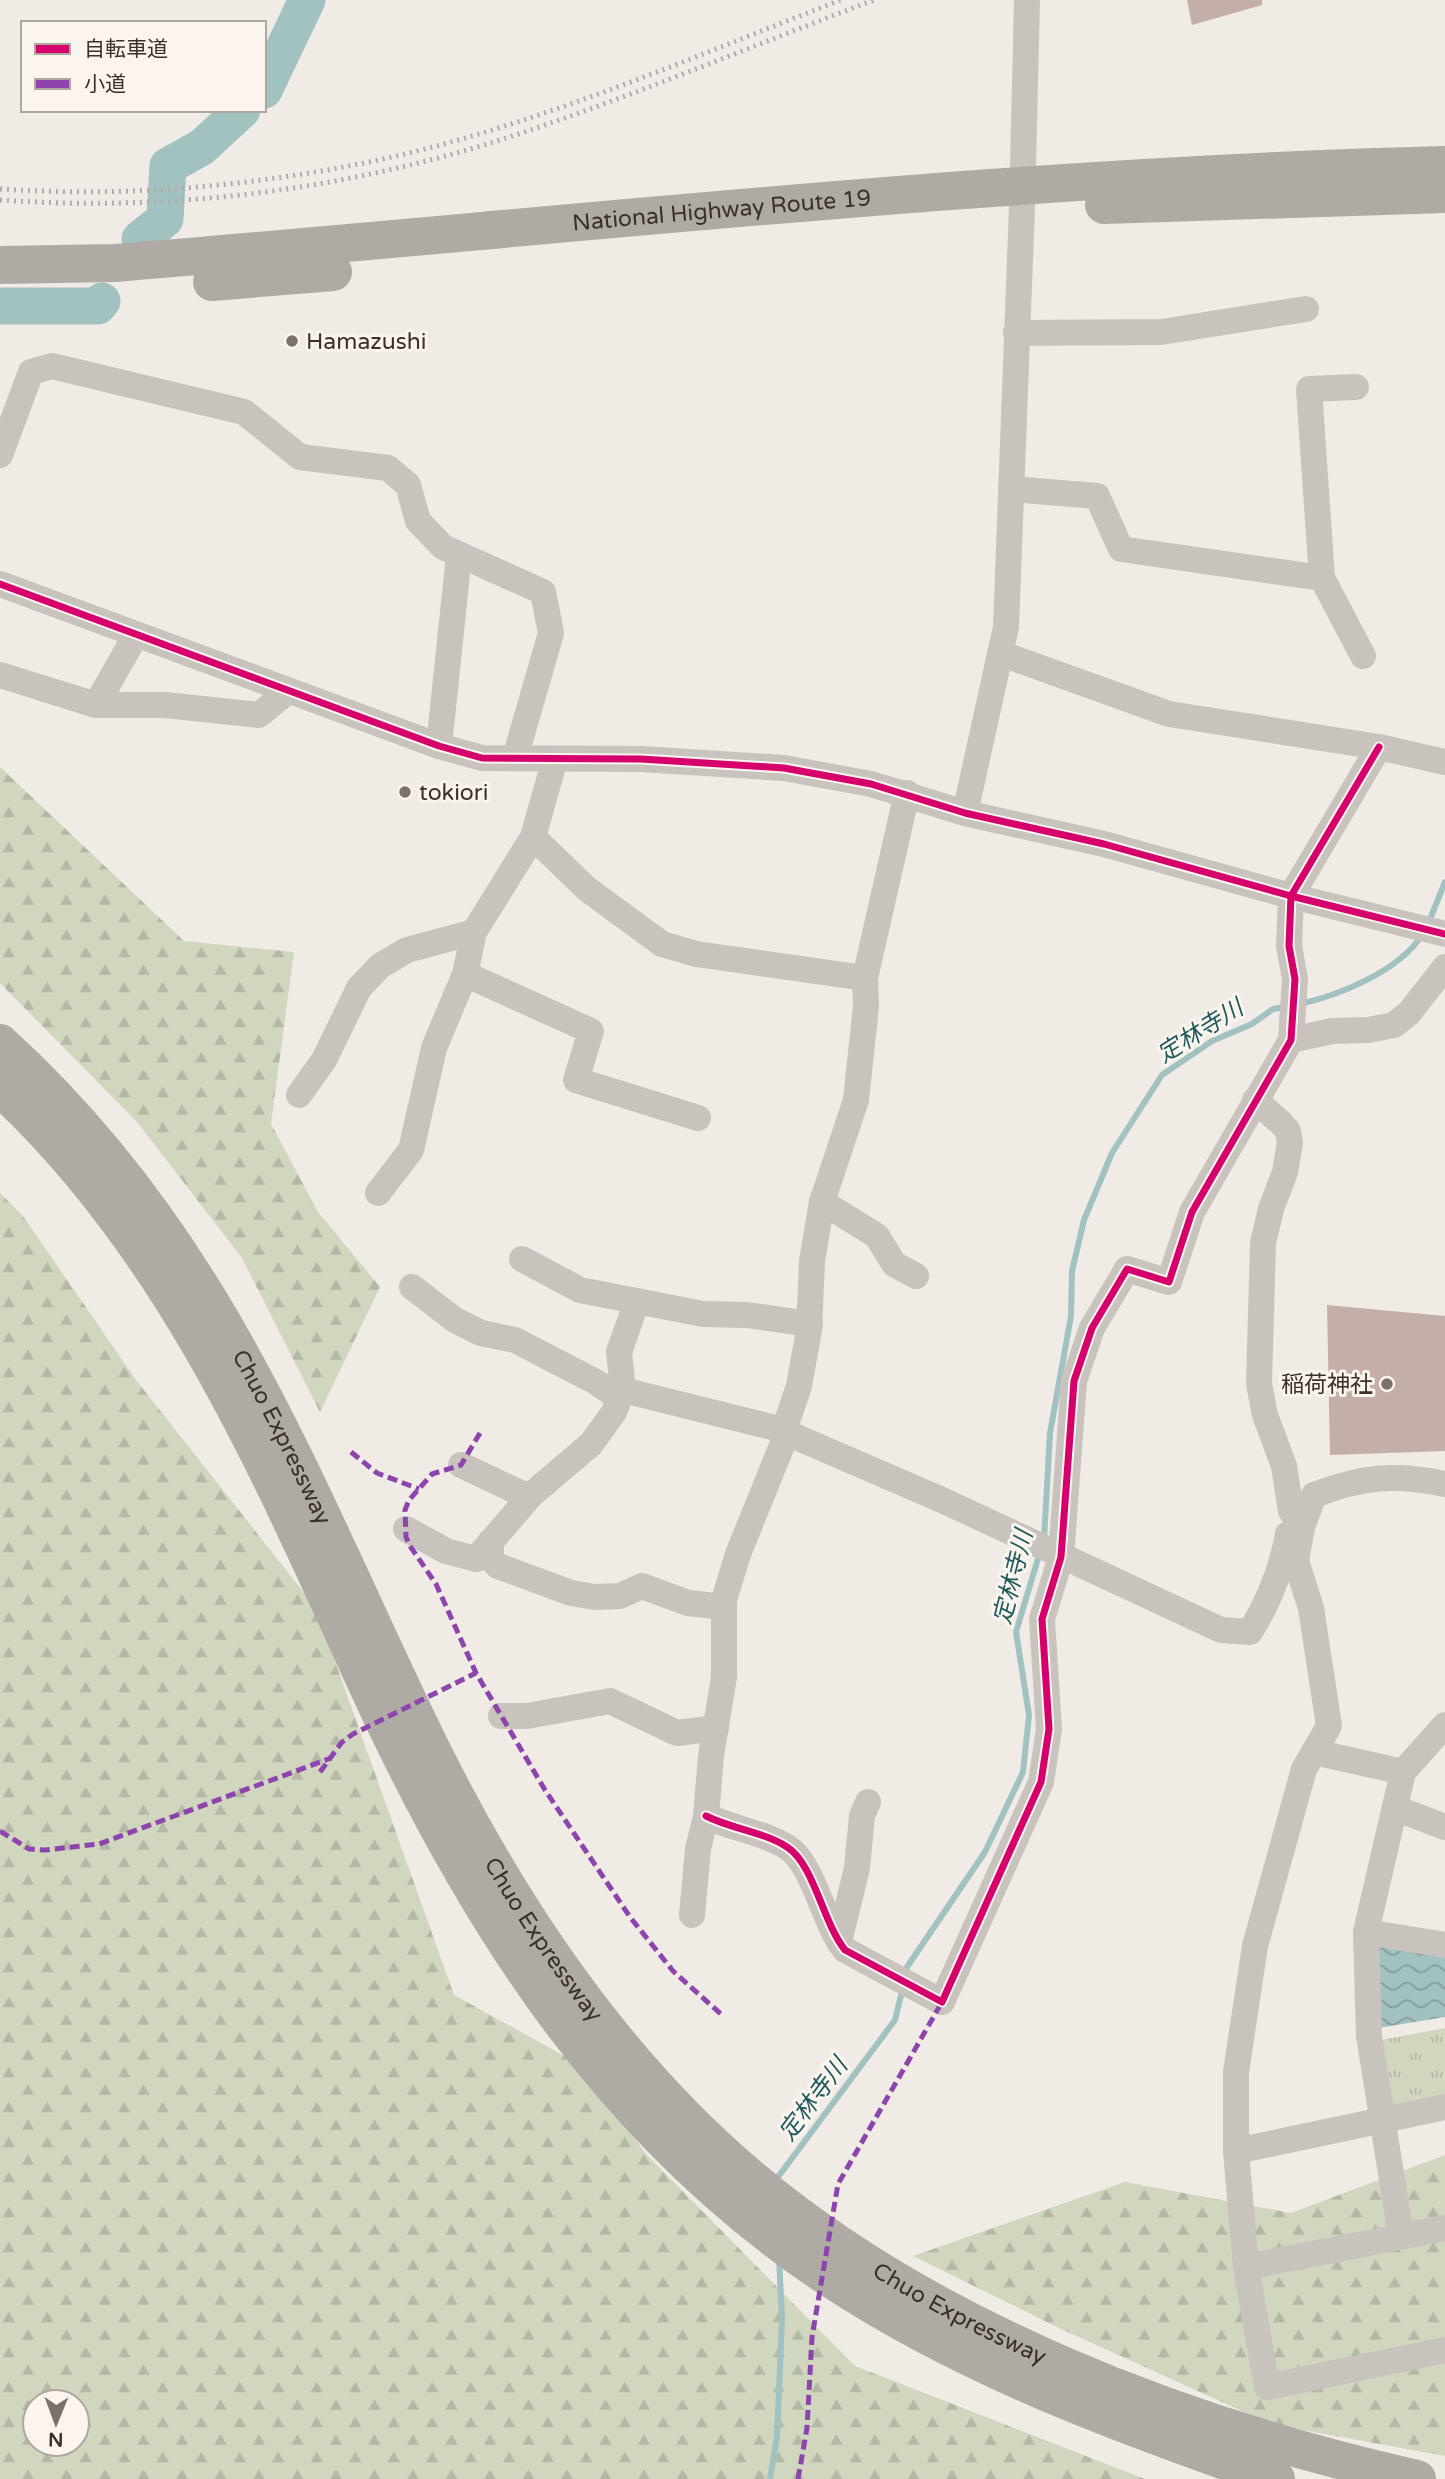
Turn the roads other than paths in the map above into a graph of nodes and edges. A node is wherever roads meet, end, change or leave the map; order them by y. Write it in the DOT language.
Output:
graph roads {
  1 [pos="1027,0"];
  2 [pos="1445,165"];
  3 [pos="1445,194"];
  4 [pos="1022,196"];
  5 [pos="0,265"];
  6 [pos="0,290"];
  7 [pos="1306,309"];
  8 [pos="1016,333"];
  9 [pos="1356,387"];
  10 [pos="0,455"];
  11 [pos="1011,489"];
  12 [pos="459,555"];
  13 [pos="1322,578"];
  14 [pos="0,584"];
  15 [pos="136,635"];
  16 [pos="1002,654"];
  17 [pos="1363,656"];
  18 [pos="0,675"];
  19 [pos="288,691"];
  20 [pos="96,705"];
  21 [pos="439,746"];
  22 [pos="1379,747"];
  23 [pos="516,758"];
  24 [pos="555,759"];
  25 [pos="1445,762"];
  26 [pos="907,793"];
  27 [pos="965,813"];
  28 [pos="533,837"];
  29 [pos="1291,896"];
  30 [pos="474,933"];
  31 [pos="1445,934"];
  32 [pos="1445,967"];
  33 [pos="465,974"];
  34 [pos="866,978"];
  35 [pos="1291,1040"];
  36 [pos="0,1043"];
  37 [pos="0,1087"];
  38 [pos="299,1095"];
  39 [pos="1255,1100"];
  40 [pos="698,1118"];
  41 [pos="378,1193"];
  42 [pos="822,1202"];
  43 [pos="522,1259"];
  44 [pos="916,1276"];
  45 [pos="412,1287"];
  46 [pos="637,1301"];
  47 [pos="810,1325"];
  48 [pos="621,1394"];
  49 [pos="786,1432"];
  50 [pos="461,1465"];
  51 [pos="1445,1484"];
  52 [pos="529,1497"];
  53 [pos="1299,1523"];
  54 [pos="405,1529"];
  55 [pos="491,1541"];
  56 [pos="1061,1557"];
  57 [pos="724,1607"];
  58 [pos="501,1716"];
  59 [pos="1445,1725"];
  60 [pos="716,1728"];
  61 [pos="1314,1752"];
  62 [pos="1403,1772"];
  63 [pos="868,1802"];
  64 [pos="1395,1808"];
  65 [pos="706,1816"];
  66 [pos="1445,1827"];
  67 [pos="692,1915"];
  68 [pos="1366,1931"];
  69 [pos="839,1942"];
  70 [pos="1445,1945"];
  71 [pos="1445,2108"];
  72 [pos="1381,2120"];
  73 [pos="694,2147"];
  74 [pos="1236,2151"];
  75 [pos="1445,2228"];
  76 [pos="1401,2236"];
  77 [pos="1246,2267"];
  78 [pos="882,2290"];
  79 [pos="1445,2350"];
  80 [pos="1276,2479"];
  81 [pos="1417,2479"];
  1 -- 4 [label="street"];
  2 -- 4 [label="highway, National Highway Route 19"];
  3 -- 4 [label="highway, National Highway Route 19"];
  4 -- 5 [label="highway, National Highway Route 19"];
  4 -- 6 [label="highway, National Highway Route 19"];
  4 -- 8 [label="street"];
  7 -- 8 [label="street"];
  8 -- 11 [label="street"];
  9 -- 13 [label="street"];
  10 -- 12 [label="street"];
  11 -- 13 [label="street"];
  11 -- 16 [label="street"];
  12 -- 21 [label="street"];
  12 -- 23 [label="street"];
  13 -- 17 [label="street"];
  14 -- 15 [label="street"];
  15 -- 19 [label="street"];
  15 -- 20 [label="street"];
  16 -- 22 [label="street"];
  16 -- 27 [label="street"];
  18 -- 20 [label="street"];
  19 -- 20 [label="street"];
  19 -- 21 [label="street"];
  21 -- 23 [label="street"];
  22 -- 25 [label="street"];
  22 -- 29 [label="street"];
  23 -- 24 [label="street"];
  24 -- 26 [label="street"];
  24 -- 28 [label="street"];
  26 -- 27 [label="street"];
  26 -- 34 [label="street"];
  27 -- 29 [label="street"];
  28 -- 30 [label="street"];
  28 -- 34 [label="street"];
  29 -- 31 [label="street"];
  29 -- 35 [label="street"];
  30 -- 33 [label="street"];
  30 -- 38 [label="street"];
  32 -- 35 [label="street"];
  33 -- 40 [label="street"];
  33 -- 41 [label="street"];
  34 -- 42 [label="street"];
  35 -- 39 [label="street"];
  36 -- 73 [label="highway, Chuo Expressway"];
  37 -- 73 [label="highway, Chuo Expressway"];
  39 -- 53 [label="street"];
  39 -- 56 [label="street"];
  42 -- 44 [label="street"];
  42 -- 47 [label="street"];
  43 -- 46 [label="street"];
  45 -- 48 [label="street"];
  46 -- 47 [label="street"];
  46 -- 48 [label="street"];
  47 -- 49 [label="street"];
  48 -- 49 [label="street"];
  48 -- 52 [label="street"];
  49 -- 56 [label="street"];
  49 -- 57 [label="street"];
  50 -- 52 [label="street"];
  51 -- 53 [label="street"];
  52 -- 55 [label="street"];
  53 -- 56 [label="street"];
  53 -- 61 [label="street"];
  54 -- 55 [label="street"];
  55 -- 57 [label="street"];
  56 -- 69 [label="street"];
  57 -- 60 [label="street"];
  58 -- 60 [label="street"];
  59 -- 62 [label="street"];
  60 -- 65 [label="street"];
  61 -- 62 [label="street"];
  61 -- 74 [label="street"];
  62 -- 64 [label="street"];
  63 -- 69 [label="street"];
  64 -- 66 [label="street"];
  64 -- 68 [label="street"];
  65 -- 67 [label="street"];
  65 -- 69 [label="street"];
  68 -- 70 [label="street"];
  68 -- 72 [label="street"];
  71 -- 72 [label="street"];
  72 -- 74 [label="street"];
  72 -- 76 [label="street"];
  73 -- 78 [label="highway, Chuo Expressway"];
  74 -- 77 [label="street"];
  75 -- 76 [label="street"];
  76 -- 77 [label="street"];
  77 -- 79 [label="street"];
  78 -- 80 [label="highway, Chuo Expressway"];
  78 -- 81 [label="highway, Chuo Expressway"];
}
